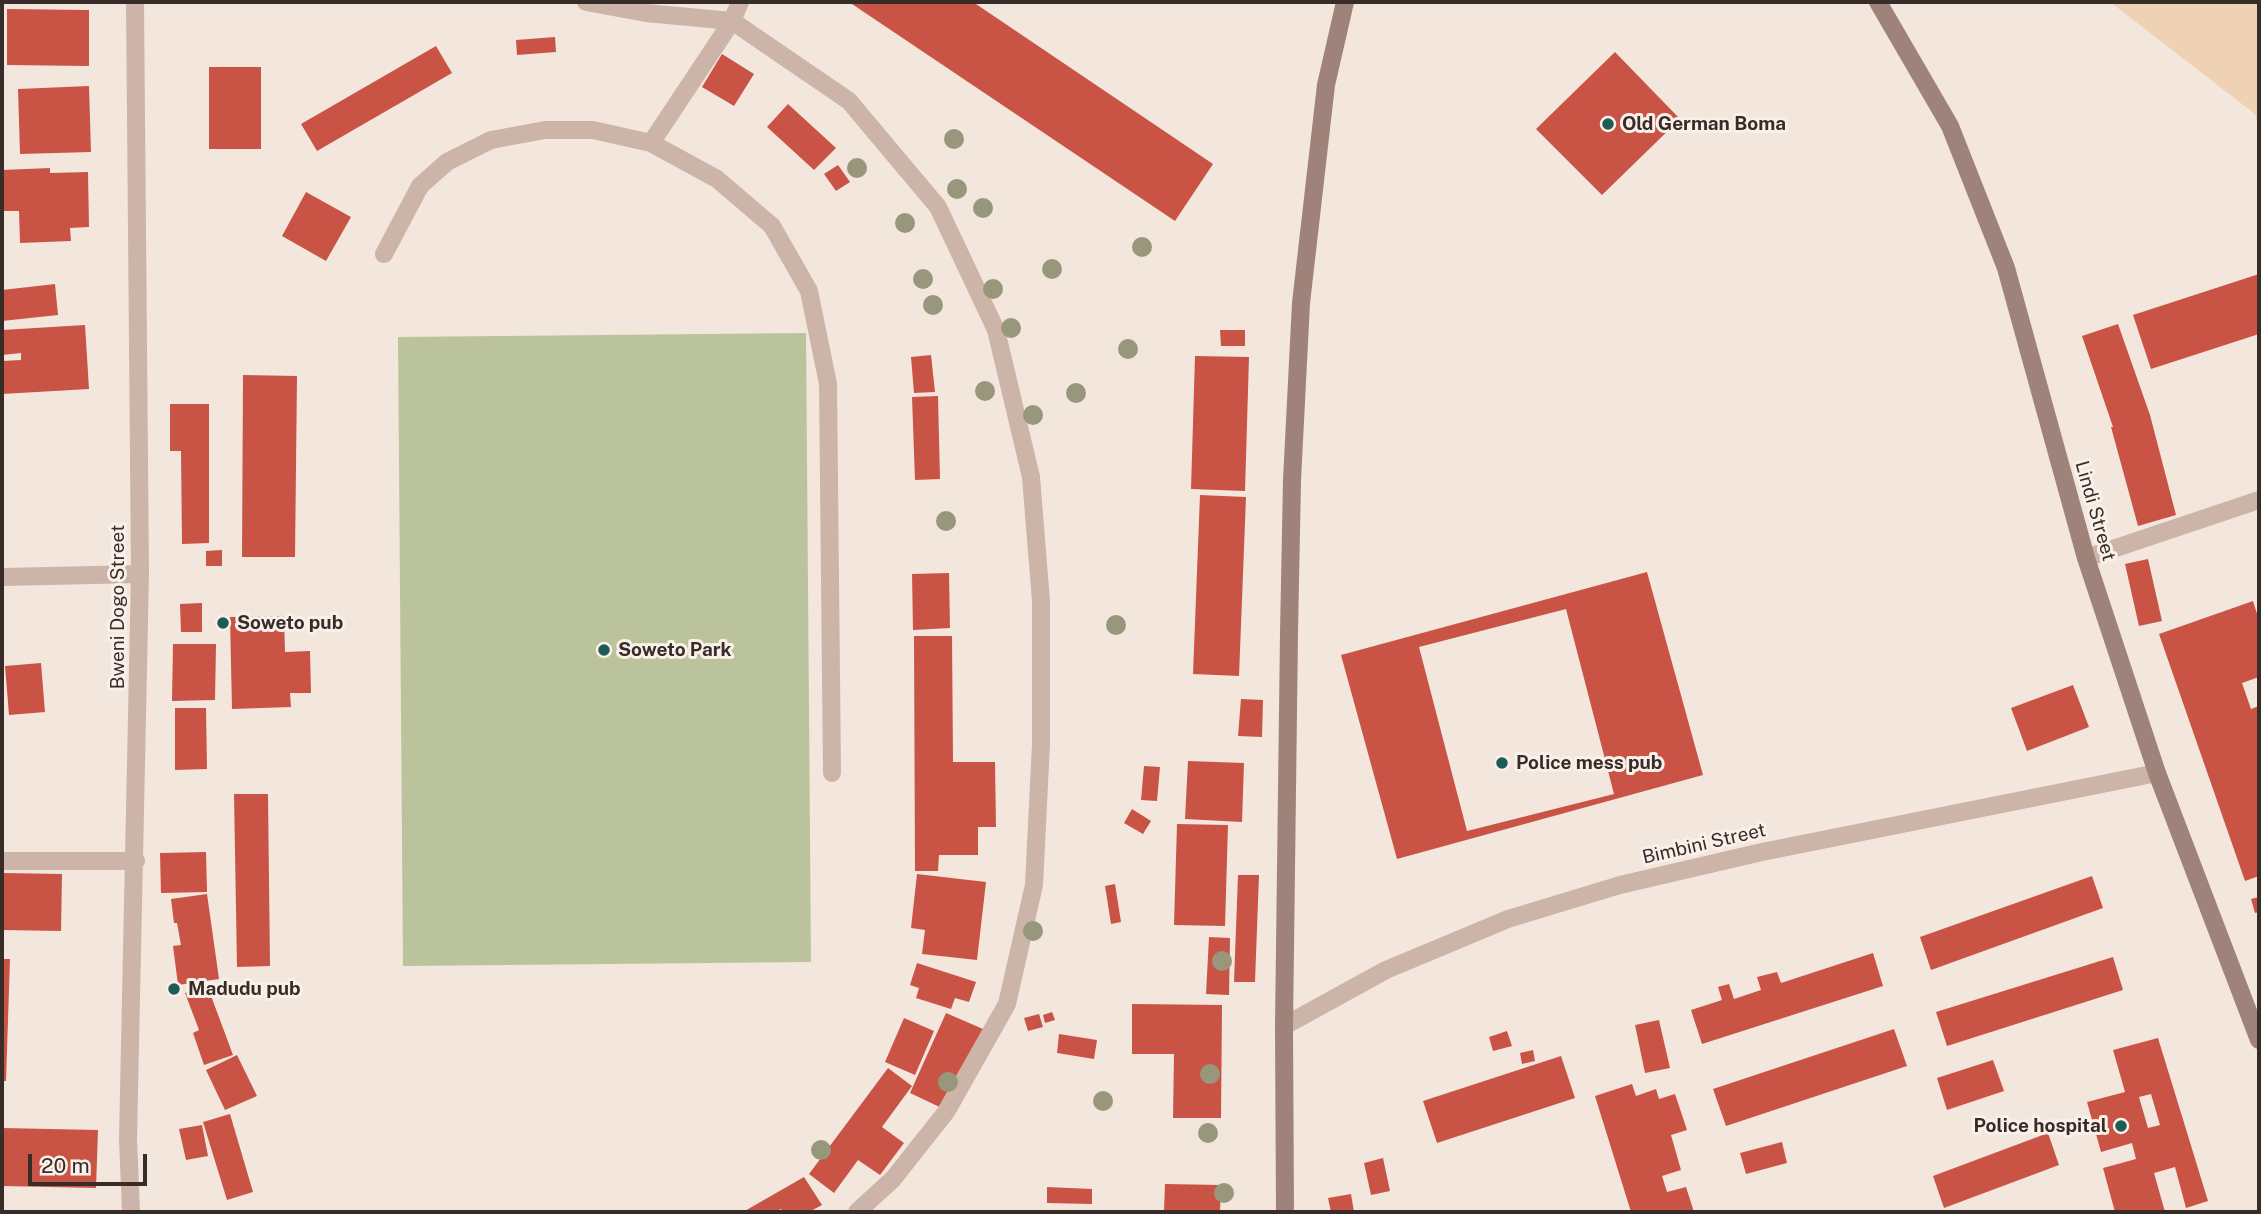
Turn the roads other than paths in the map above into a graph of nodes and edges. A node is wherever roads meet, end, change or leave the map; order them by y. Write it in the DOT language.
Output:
graph roads {
  1 [pos="135,2"];
  2 [pos="586,2"];
  3 [pos="740,2"];
  4 [pos="1345,2"];
  5 [pos="1878,2"];
  6 [pos="732,21"];
  7 [pos="651,142"];
  8 [pos="384,254"];
  9 [pos="2259,500"];
  10 [pos="2086,558"];
  11 [pos="140,574"];
  12 [pos="2,577"];
  13 [pos="832,773"];
  14 [pos="2157,773"];
  15 [pos="2,861"];
  16 [pos="135,862"];
  17 [pos="1284,1026"];
  18 [pos="2259,1040"];
  19 [pos="131,1212"];
  20 [pos="857,1212"];
  21 [pos="1284,1212"];
  1 -- 11 [label="street, Bweni Dogo Street"];
  2 -- 6 [label="street"];
  3 -- 6 [label="street"];
  4 -- 17 [label="main road"];
  5 -- 10 [label="main road, Lindi Street"];
  6 -- 7 [label="street"];
  6 -- 20 [label="street"];
  7 -- 8 [label="street"];
  7 -- 13 [label="street"];
  9 -- 10 [label="street"];
  10 -- 14 [label="main road, Lindi Street"];
  11 -- 12 [label="street"];
  11 -- 16 [label="street, Bweni Dogo Street"];
  14 -- 17 [label="street, Bimbini Street"];
  14 -- 18 [label="main road, Lindi Street"];
  15 -- 16 [label="street"];
  16 -- 19 [label="street, Bweni Dogo Street"];
  17 -- 21 [label="main road"];
}
